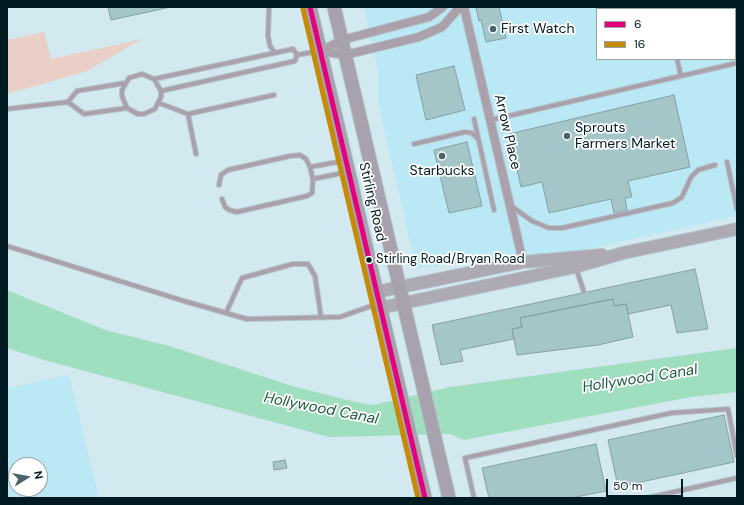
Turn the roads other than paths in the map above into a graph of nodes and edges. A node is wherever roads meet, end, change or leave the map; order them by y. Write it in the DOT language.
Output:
graph roads {
  1 [pos="269,7"];
  2 [pos="310,7"];
  3 [pos="334,7"];
  4 [pos="443,7"];
  5 [pos="460,7"];
  6 [pos="464,7"];
  7 [pos="342,40"];
  8 [pos="321,51"];
  9 [pos="275,53"];
  10 [pos="297,55"];
  11 [pos="345,55"];
  12 [pos="677,60"];
  13 [pos="737,64"];
  14 [pos="681,76"];
  15 [pos="154,79"];
  16 [pos="124,83"];
  17 [pos="161,91"];
  18 [pos="274,95"];
  19 [pos="68,102"];
  20 [pos="159,103"];
  21 [pos="127,108"];
  22 [pos="7,109"];
  23 [pos="188,114"];
  24 [pos="474,119"];
  25 [pos="491,120"];
  26 [pos="478,139"];
  27 [pos="414,144"];
  28 [pos="196,154"];
  29 [pos="727,162"];
  30 [pos="715,165"];
  31 [pos="347,166"];
  32 [pos="310,167"];
  33 [pos="313,179"];
  34 [pos="219,185"];
  35 [pos="222,200"];
  36 [pos="510,206"];
  37 [pos="737,209"];
  38 [pos="494,210"];
  39 [pos="737,229"];
  40 [pos="7,246"];
  41 [pos="623,253"];
  42 [pos="565,257"];
  43 [pos="523,262"];
  44 [pos="575,267"];
  45 [pos="400,287"];
  46 [pos="584,292"];
  47 [pos="379,301"];
  48 [pos="404,303"];
  49 [pos="226,313"];
  50 [pos="321,317"];
  51 [pos="737,456"];
  52 [pos="737,478"];
  53 [pos="425,498"];
  54 [pos="449,498"];
  55 [pos="474,498"];
  56 [pos="647,498"];
  1 -- 9 [label="lane"];
  2 -- 8 [label="main road, Stirling Road"];
  3 -- 7 [label="main road, Stirling Road"];
  4 -- 7 [label="street"];
  5 -- 11 [label="street"];
  6 -- 25 [label="street, Arrow Place"];
  7 -- 8 [label="street"];
  7 -- 11 [label="main road, Stirling Road"];
  8 -- 10 [label="lane"];
  8 -- 11 [label="street"];
  8 -- 31 [label="main road, Stirling Road"];
  9 -- 10 [label="lane"];
  9 -- 15 [label="lane"];
  10 -- 17 [label="lane"];
  11 -- 45 [label="main road, Stirling Road"];
  12 -- 14 [label="lane"];
  13 -- 14 [label="lane"];
  14 -- 25 [label="lane"];
  15 -- 16 [label="lane"];
  15 -- 17 [label="lane"];
  16 -- 19 [label="lane"];
  16 -- 21 [label="lane"];
  17 -- 20 [label="lane"];
  18 -- 23 [label="lane"];
  19 -- 21 [label="lane"];
  19 -- 22 [label="lane"];
  20 -- 21 [label="lane"];
  20 -- 23 [label="lane"];
  23 -- 28 [label="lane"];
  24 -- 26 [label="lane"];
  25 -- 36 [label="street, Arrow Place"];
  26 -- 27 [label="lane"];
  26 -- 38 [label="lane"];
  29 -- 37 [label="lane"];
  30 -- 36 [label="lane"];
  31 -- 32 [label="lane"];
  31 -- 33 [label="lane"];
  31 -- 47 [label="main road, Stirling Road"];
  32 -- 33 [label="lane"];
  32 -- 34 [label="lane"];
  33 -- 35 [label="lane"];
  36 -- 43 [label="street, Arrow Place"];
  39 -- 41 [label="street"];
  40 -- 49 [label="lane"];
  41 -- 42 [label="street"];
  41 -- 44 [label="street"];
  42 -- 43 [label="street"];
  42 -- 44 [label="lane"];
  43 -- 45 [label="street"];
  44 -- 46 [label="lane"];
  44 -- 48 [label="street"];
  45 -- 47 [label="street"];
  45 -- 48 [label="main road, Stirling Road"];
  47 -- 48 [label="street"];
  47 -- 50 [label="lane"];
  47 -- 53 [label="main road, Stirling Road"];
  48 -- 54 [label="main road, Stirling Road"];
  49 -- 50 [label="lane"];
  49 -- 50 [label="lane"];
  51 -- 55 [label="lane"];
  52 -- 56 [label="lane"];
}
